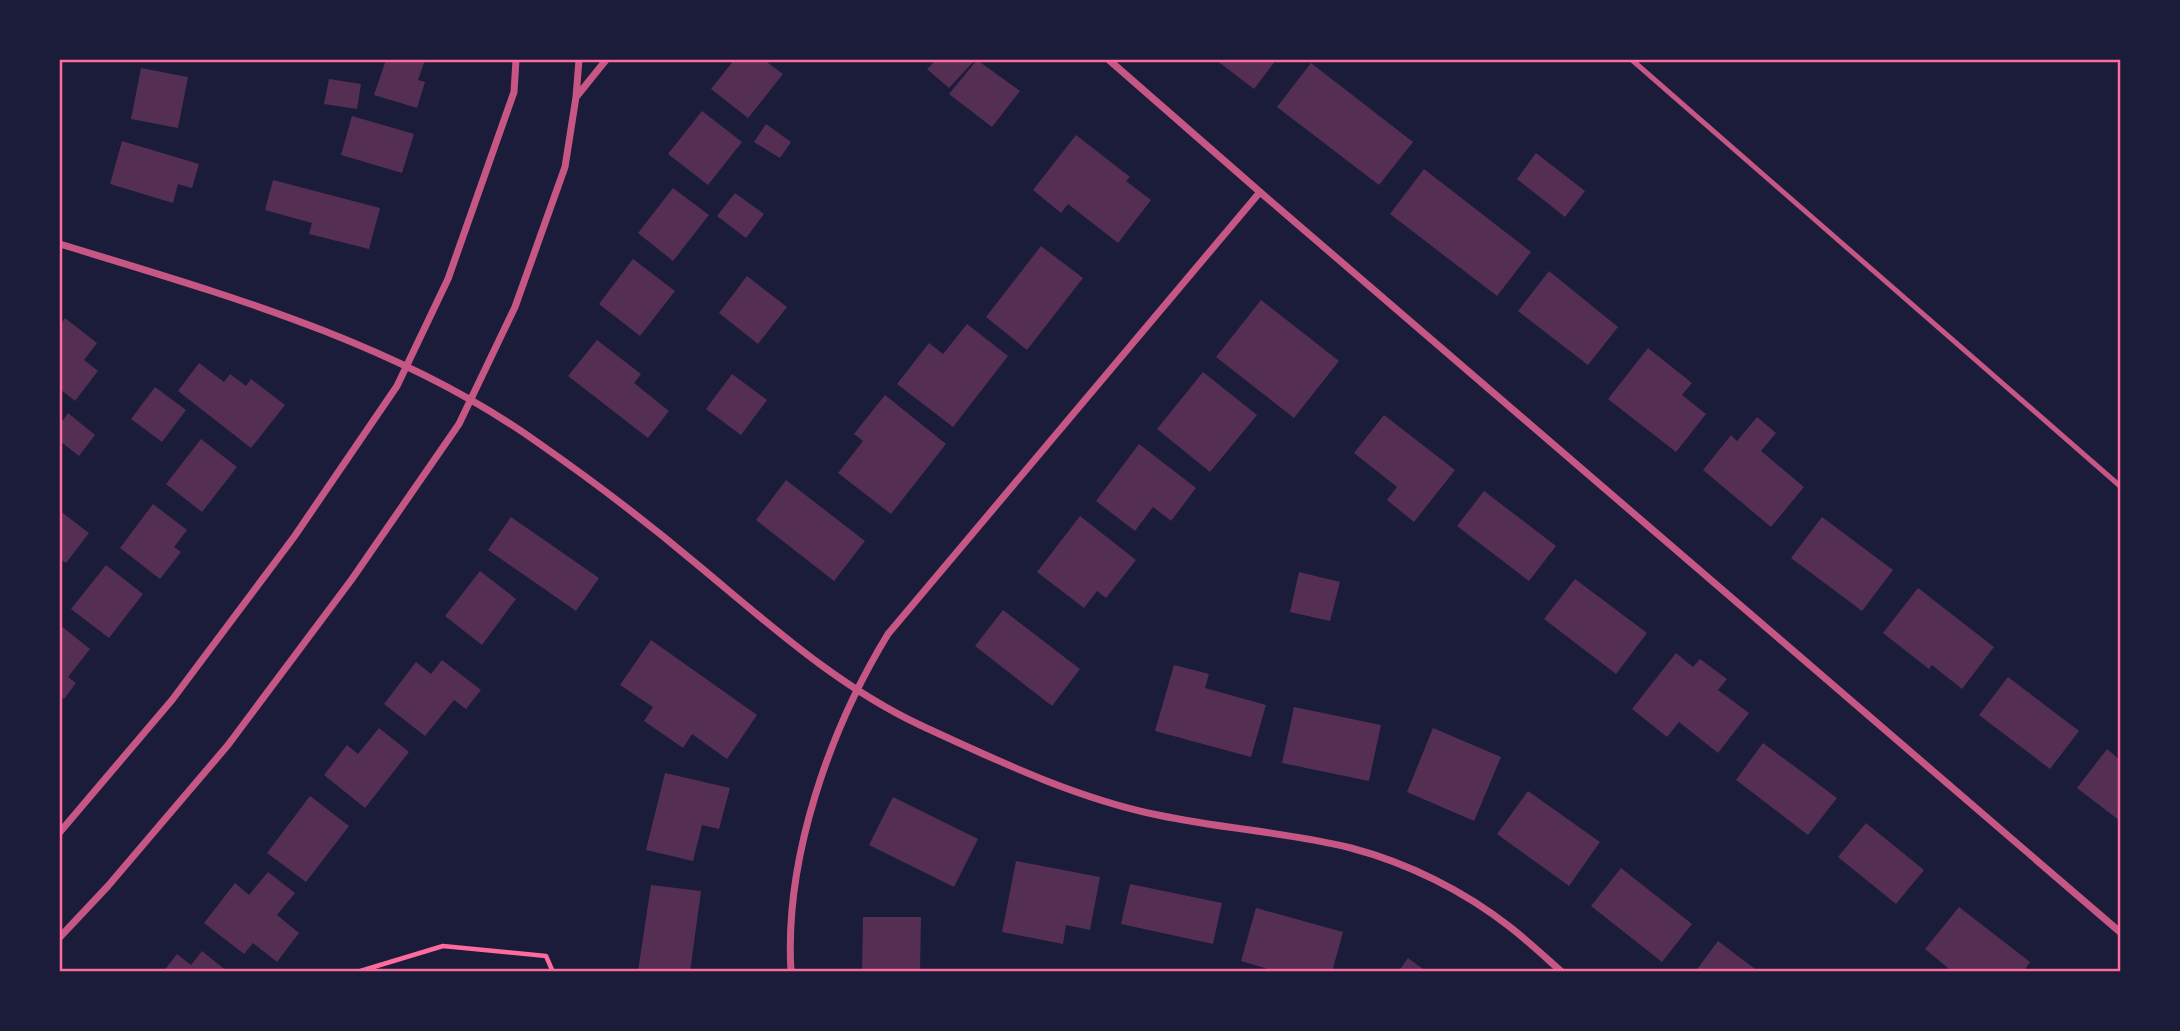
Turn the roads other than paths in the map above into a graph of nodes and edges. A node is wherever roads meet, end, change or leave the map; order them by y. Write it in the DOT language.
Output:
graph roads {
  1 [pos="516,60"];
  2 [pos="579,60"];
  3 [pos="606,60"];
  4 [pos="1109,60"];
  5 [pos="1632,60"];
  6 [pos="576,97"];
  7 [pos="1260,192"];
  8 [pos="60,244"];
  9 [pos="407,367"];
  10 [pos="471,399"];
  11 [pos="2120,486"];
  12 [pos="856,690"];
  13 [pos="60,832"];
  14 [pos="2120,932"];
  15 [pos="60,937"];
  16 [pos="791,971"];
  17 [pos="1562,971"];
  1 -- 9 [label="street"];
  2 -- 6 [label="street"];
  3 -- 6 [label="street"];
  4 -- 7 [label="street"];
  5 -- 11 [label="lane"];
  6 -- 10 [label="street"];
  7 -- 12 [label="street"];
  7 -- 14 [label="street"];
  8 -- 9 [label="street"];
  9 -- 10 [label="street"];
  9 -- 13 [label="street"];
  10 -- 12 [label="street"];
  10 -- 15 [label="street"];
  12 -- 16 [label="street"];
  12 -- 17 [label="street"];
}
